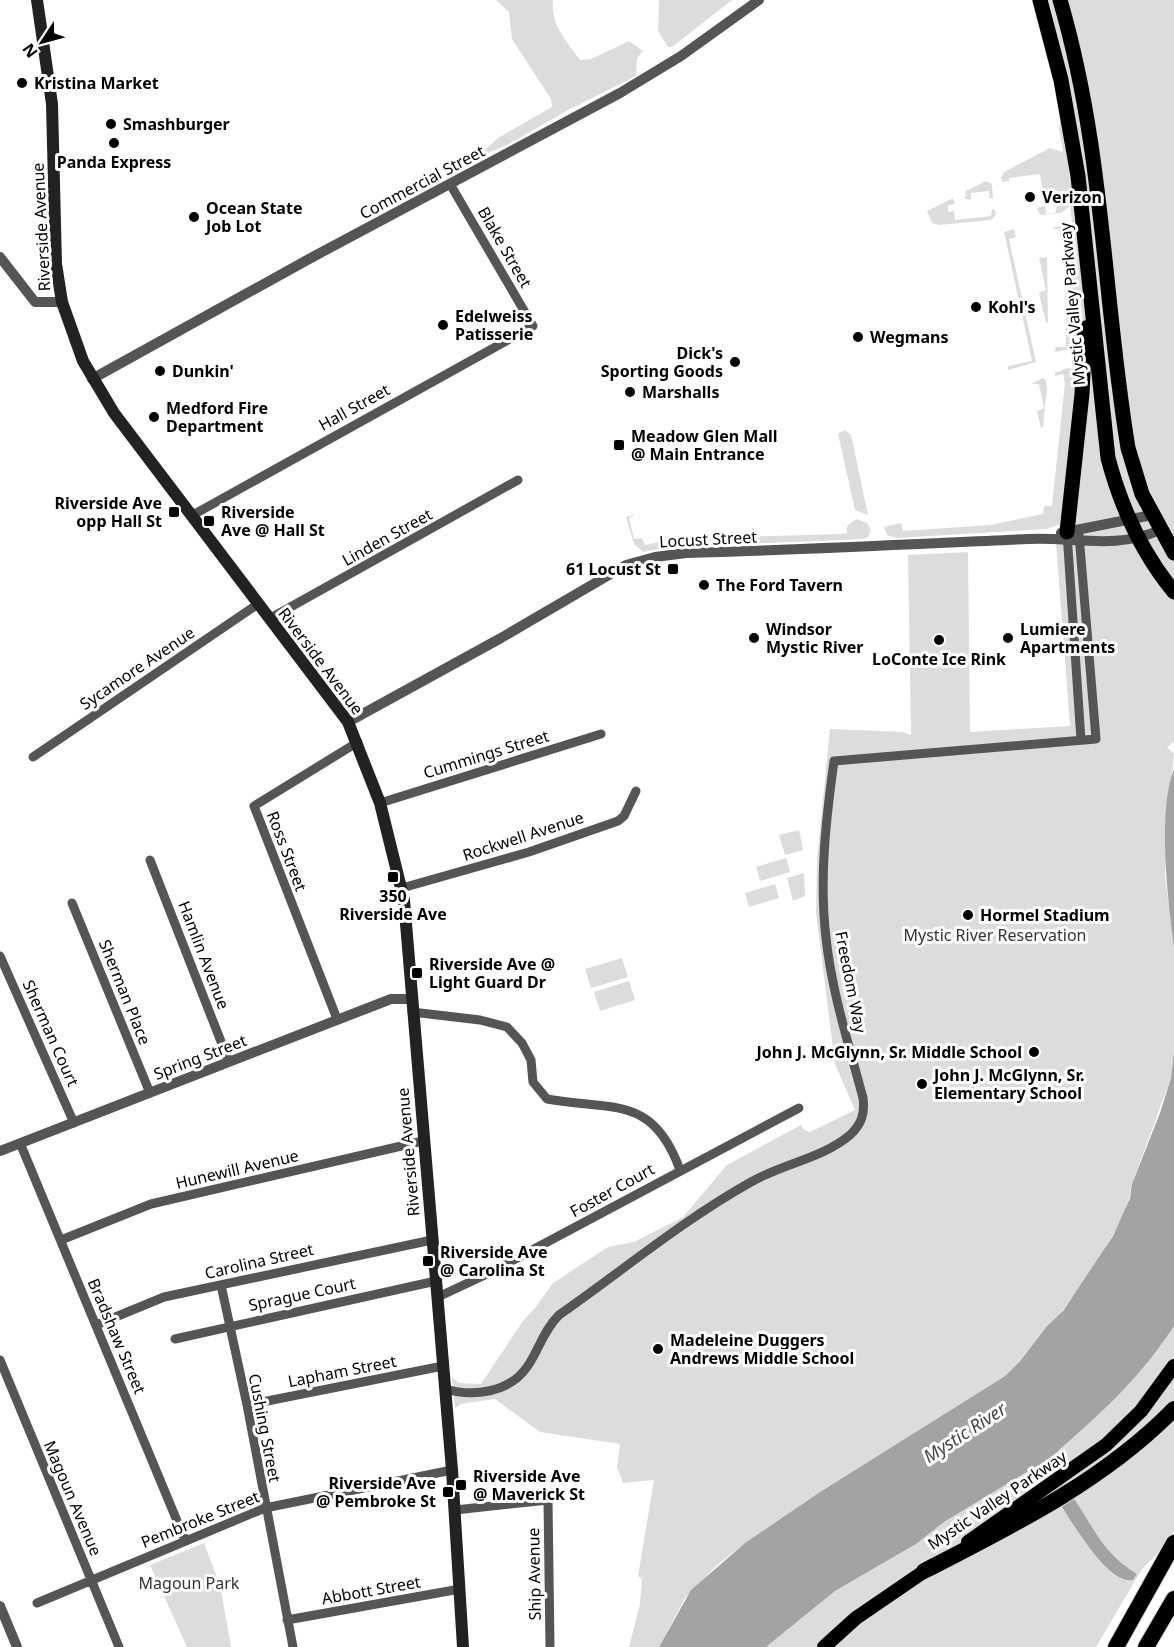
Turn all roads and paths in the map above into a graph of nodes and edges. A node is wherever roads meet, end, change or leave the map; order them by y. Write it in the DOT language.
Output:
graph roads {
  1 [pos="37,0"];
  2 [pos="759,0"];
  3 [pos="1040,0"];
  4 [pos="1060,0"];
  5 [pos="450,184"];
  6 [pos="0,257"];
  7 [pos="1088,271"];
  8 [pos="62,302"];
  9 [pos="532,326"];
  10 [pos="92,379"];
  11 [pos="519,480"];
  12 [pos="1152,515"];
  13 [pos="191,516"];
  14 [pos="1128,520"];
  15 [pos="1160,530"];
  16 [pos="1071,534"];
  17 [pos="1138,540"];
  18 [pos="1080,542"];
  19 [pos="1174,553"];
  20 [pos="1174,592"];
  21 [pos="258,604"];
  22 [pos="269,619"];
  23 [pos="348,722"];
  24 [pos="601,734"];
  25 [pos="1081,740"];
  26 [pos="358,742"];
  27 [pos="33,757"];
  28 [pos="636,791"];
  29 [pos="381,803"];
  30 [pos="150,860"];
  31 [pos="402,888"];
  32 [pos="72,903"];
  33 [pos="0,956"];
  34 [pos="412,1006"];
  35 [pos="337,1019"];
  36 [pos="230,1062"];
  37 [pos="150,1093"];
  38 [pos="799,1108"];
  39 [pos="74,1123"];
  40 [pos="423,1141"];
  41 [pos="20,1143"];
  42 [pos="0,1151"];
  43 [pos="680,1170"];
  44 [pos="61,1240"];
  45 [pos="432,1240"];
  46 [pos="436,1281"];
  47 [pos="220,1285"];
  48 [pos="438,1297"];
  49 [pos="96,1324"];
  50 [pos="229,1325"];
  51 [pos="176,1339"];
  52 [pos="0,1360"];
  53 [pos="443,1366"];
  54 [pos="1174,1366"];
  55 [pos="445,1389"];
  56 [pos="247,1405"];
  57 [pos="1174,1409"];
  58 [pos="452,1470"];
  59 [pos="265,1508"];
  60 [pos="455,1510"];
  61 [pos="186,1540"];
  62 [pos="1174,1543"];
  63 [pos="924,1571"];
  64 [pos="91,1579"];
  65 [pos="460,1589"];
  66 [pos="1174,1599"];
  67 [pos="37,1602"];
  68 [pos="0,1606"];
  69 [pos="287,1620"];
  70 [pos="3,1623"];
  71 [pos="17,1647"];
  72 [pos="119,1647"];
  73 [pos="293,1647"];
  74 [pos="463,1647"];
  75 [pos="550,1647"];
  76 [pos="824,1647"];
  77 [pos="1116,1647"];
  78 [pos="1146,1647"];
  1 -- 8 [label="main road, Riverside Avenue"];
  2 -- 5 [label="street, Commercial Street"];
  3 -- 7 [label="highway, Mystic Valley Parkway"];
  4 -- 12 [label="highway"];
  5 -- 9 [label="street, Blake Street"];
  5 -- 10 [label="street, Commercial Street"];
  6 -- 8 [label="street"];
  7 -- 14 [label="highway, Mystic Valley Parkway"];
  7 -- 16 [label="highway"];
  8 -- 10 [label="main road, Riverside Avenue"];
  9 -- 13 [label="street, Hall Street"];
  10 -- 13 [label="main road, Riverside Avenue"];
  11 -- 22 [label="street, Linden Street"];
  12 -- 14 [label="street, Locust Street"];
  12 -- 15 [label="highway"];
  13 -- 21 [label="main road, Riverside Avenue"];
  14 -- 16 [label="street, Locust Street"];
  14 -- 17 [label="highway, Mystic Valley Parkway"];
  15 -- 17 [label="street, Locust Street"];
  15 -- 19 [label="highway"];
  16 -- 18 [label="street, Locust Street"];
  16 -- 23 [label="street, Locust Street"];
  16 -- 25 [label="street"];
  17 -- 18 [label="street, Locust Street"];
  17 -- 20 [label="highway, Mystic Valley Parkway"];
  18 -- 25 [label="street, Freedom Way"];
  21 -- 22 [label="main road, Riverside Avenue"];
  21 -- 27 [label="street, Sycamore Avenue"];
  22 -- 23 [label="main road, Riverside Avenue"];
  23 -- 26 [label="main road, Riverside Avenue"];
  24 -- 29 [label="street, Cummings Street"];
  25 -- 55 [label="street, Freedom Way"];
  26 -- 29 [label="main road, Riverside Avenue"];
  26 -- 35 [label="street, Ross Street"];
  28 -- 31 [label="street, Rockwell Avenue"];
  29 -- 31 [label="main road, Riverside Avenue"];
  30 -- 36 [label="street, Hamlin Avenue"];
  31 -- 34 [label="main road, Riverside Avenue"];
  32 -- 37 [label="street, Sherman Place"];
  33 -- 39 [label="street, Sherman Court"];
  34 -- 35 [label="street, Spring Street"];
  34 -- 40 [label="main road, Riverside Avenue"];
  34 -- 43 [label="street"];
  35 -- 36 [label="street, Spring Street"];
  36 -- 37 [label="street, Spring Street"];
  37 -- 39 [label="street, Spring Street"];
  38 -- 43 [label="street, Foster Court"];
  39 -- 41 [label="street, Spring Street"];
  40 -- 44 [label="street, Hunewill Avenue"];
  40 -- 45 [label="main road, Riverside Avenue"];
  41 -- 42 [label="street, Spring Street"];
  41 -- 44 [label="street, Bradshaw Street"];
  43 -- 48 [label="street, Foster Court"];
  44 -- 49 [label="street, Bradshaw Street"];
  45 -- 46 [label="main road, Riverside Avenue"];
  45 -- 47 [label="street, Carolina Street"];
  46 -- 48 [label="main road, Riverside Avenue"];
  46 -- 50 [label="street, Sprague Court"];
  47 -- 49 [label="street, Carolina Street"];
  47 -- 50 [label="street, Cushing Street"];
  48 -- 53 [label="main road, Riverside Avenue"];
  49 -- 61 [label="street, Bradshaw Street"];
  50 -- 51 [label="street, Sprague Court"];
  50 -- 56 [label="street, Cushing Street"];
  52 -- 64 [label="street, Magoun Avenue"];
  53 -- 55 [label="main road, Riverside Avenue"];
  53 -- 56 [label="street, Lapham Street"];
  54 -- 63 [label="main road, Mystic Valley Parkway"];
  55 -- 58 [label="main road, Riverside Avenue"];
  56 -- 59 [label="street, Cushing Street"];
  57 -- 63 [label="highway"];
  58 -- 59 [label="street, Pembroke Street"];
  58 -- 60 [label="main road, Riverside Avenue"];
  59 -- 61 [label="street, Pembroke Street"];
  59 -- 69 [label="street, Cushing Street"];
  60 -- 65 [label="main road, Riverside Avenue"];
  60 -- 75 [label="street, Ship Avenue"];
  61 -- 64 [label="street, Pembroke Street"];
  62 -- 77 [label="highway"];
  63 -- 76 [label="main road, Mystic Valley Parkway"];
  64 -- 67 [label="street, Pembroke Street"];
  64 -- 72 [label="street, Magoun Avenue"];
  65 -- 69 [label="street, Abbott Street"];
  65 -- 74 [label="main road, Riverside Avenue"];
  66 -- 78 [label="highway"];
  68 -- 70 [label="street"];
  69 -- 73 [label="street, Cushing Street"];
  70 -- 71 [label="street"];
}
